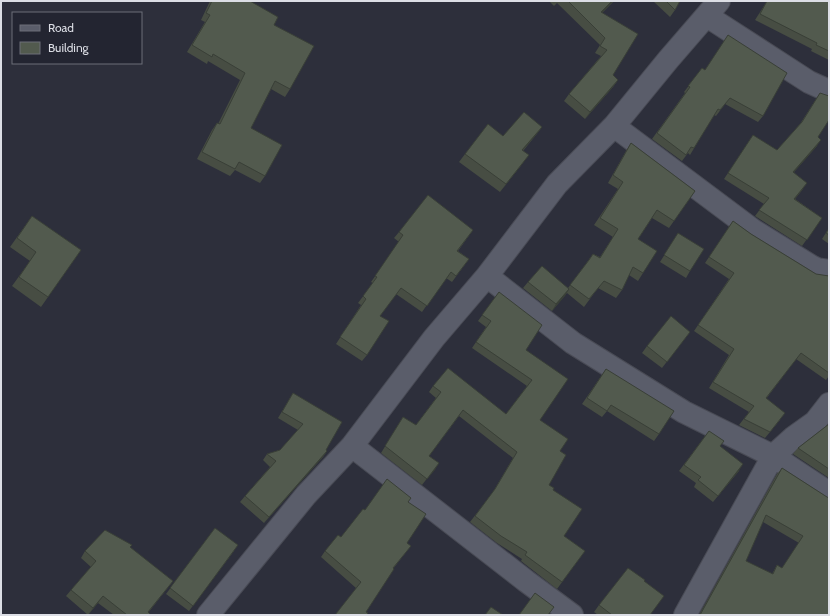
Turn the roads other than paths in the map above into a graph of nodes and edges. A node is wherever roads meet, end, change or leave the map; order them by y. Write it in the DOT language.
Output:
graph roads {
  1 [pos="713,8"];
  2 [pos="829,91"];
  3 [pos="614,126"];
  4 [pos="829,271"];
  5 [pos="487,276"];
  6 [pos="829,404"];
  7 [pos="352,446"];
  8 [pos="773,456"];
  9 [pos="829,493"];
  10 [pos="208,615"];
  11 [pos="572,615"];
  12 [pos="685,615"];
  1 -- 2 [label="street"];
  1 -- 3 [label="street"];
  3 -- 4 [label="street"];
  3 -- 5 [label="street"];
  5 -- 7 [label="street"];
  5 -- 8 [label="street"];
  6 -- 8 [label="street"];
  7 -- 10 [label="street"];
  7 -- 11 [label="street"];
  8 -- 9 [label="street"];
  8 -- 12 [label="street"];
}
